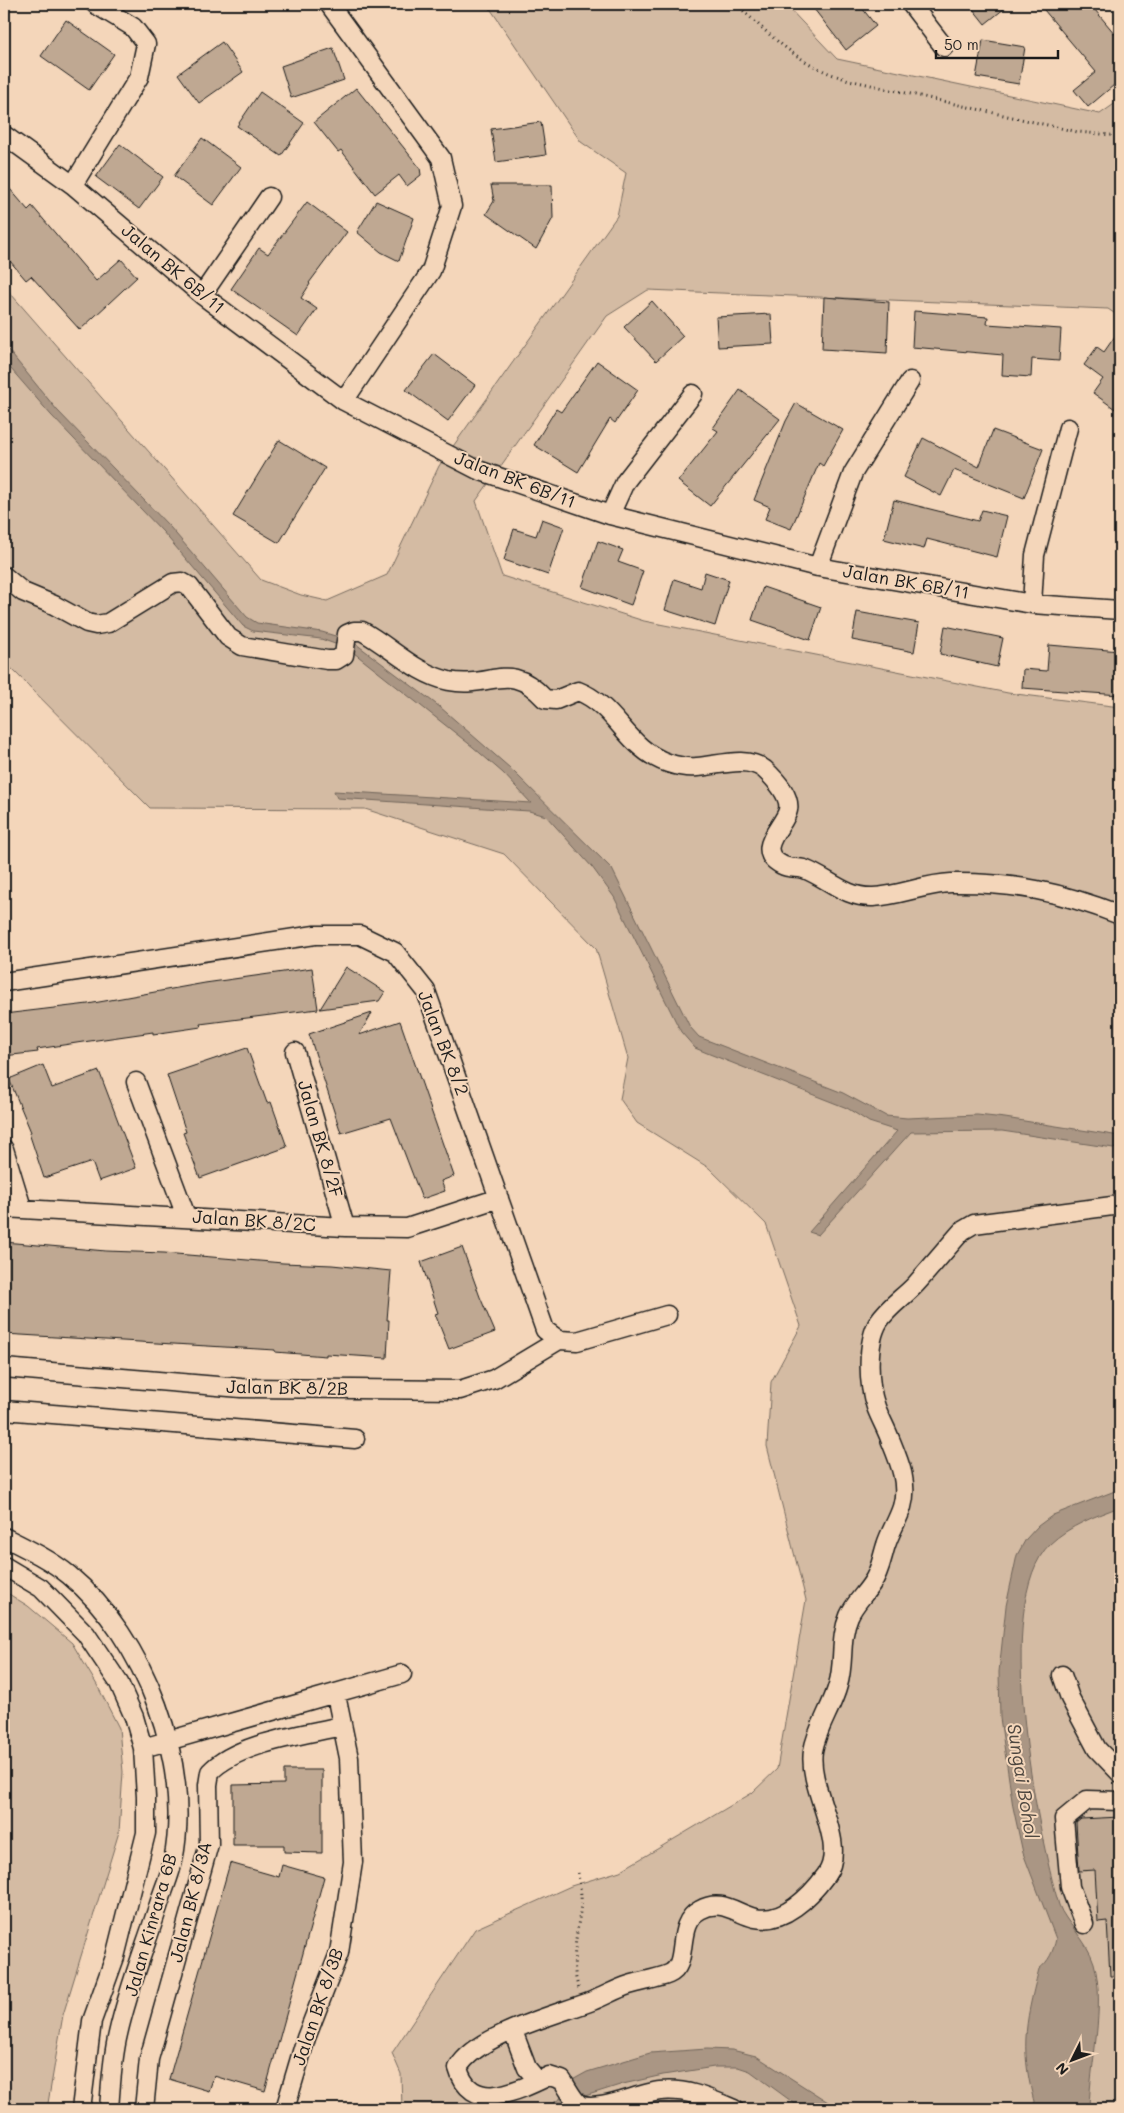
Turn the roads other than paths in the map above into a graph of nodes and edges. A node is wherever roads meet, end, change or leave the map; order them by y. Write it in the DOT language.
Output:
graph roads {
  1 [pos="95,4"];
  2 [pos="330,4"];
  3 [pos="911,4"];
  4 [pos="944,47"];
  5 [pos="4,135"];
  6 [pos="72,185"];
  7 [pos="269,197"];
  8 [pos="202,295"];
  9 [pos="910,381"];
  10 [pos="693,394"];
  11 [pos="344,401"];
  12 [pos="1068,428"];
  13 [pos="610,515"];
  14 [pos="818,567"];
  15 [pos="4,576"];
  16 [pos="1032,604"];
  17 [pos="1120,610"];
  18 [pos="1120,915"];
  19 [pos="4,982"];
  20 [pos="295,1052"];
  21 [pos="136,1082"];
  22 [pos="4,1149"];
  23 [pos="499,1198"];
  24 [pos="1120,1204"];
  25 [pos="4,1208"];
  26 [pos="22,1208"];
  27 [pos="186,1216"];
  28 [pos="345,1227"];
  29 [pos="667,1315"];
  30 [pos="559,1340"];
  31 [pos="4,1368"];
  32 [pos="4,1410"];
  33 [pos="355,1439"];
  34 [pos="4,1537"];
  35 [pos="4,1566"];
  36 [pos="402,1674"];
  37 [pos="1062,1675"];
  38 [pos="336,1695"];
  39 [pos="341,1726"];
  40 [pos="168,1742"];
  41 [pos="142,1748"];
  42 [pos="1120,1773"];
  43 [pos="1120,1801"];
  44 [pos="1084,1924"];
  45 [pos="513,2031"];
  46 [pos="538,2081"];
  47 [pos="80,2109"];
  48 [pos="109,2109"];
  49 [pos="144,2109"];
  50 [pos="285,2109"];
  51 [pos="734,2109"];
  1 -- 6 [label="street"];
  2 -- 11 [label="street"];
  3 -- 4 [label="street"];
  5 -- 6 [label="street, Jalan BK 6B/11"];
  6 -- 8 [label="street, Jalan BK 6B/11"];
  7 -- 8 [label="street"];
  8 -- 11 [label="street, Jalan BK 6B/11"];
  9 -- 14 [label="street"];
  10 -- 13 [label="street"];
  11 -- 13 [label="street, Jalan BK 6B/11"];
  12 -- 16 [label="street"];
  13 -- 14 [label="street, Jalan BK 6B/11"];
  14 -- 16 [label="street, Jalan BK 6B/11"];
  15 -- 18 [label="street"];
  16 -- 17 [label="street, Jalan BK 6B/11"];
  19 -- 23 [label="street, Jalan BK 8/2"];
  20 -- 28 [label="street, Jalan BK 8/2F"];
  21 -- 27 [label="street"];
  22 -- 26 [label="street"];
  23 -- 28 [label="street, Jalan BK 8/2C"];
  23 -- 30 [label="street, Jalan BK 8/2"];
  24 -- 45 [label="street"];
  25 -- 26 [label="street, Jalan BK 8/2C"];
  26 -- 27 [label="street, Jalan BK 8/2C"];
  27 -- 28 [label="street, Jalan BK 8/2C"];
  29 -- 30 [label="street"];
  30 -- 31 [label="street, Jalan BK 8/2B"];
  32 -- 33 [label="street"];
  34 -- 40 [label="street, Jalan Kinrara 6B"];
  35 -- 41 [label="street, Jalan Kinrara 6B"];
  36 -- 38 [label="street"];
  37 -- 42 [label="street"];
  38 -- 39 [label="street, Jalan BK 8/3B"];
  38 -- 40 [label="street"];
  39 -- 49 [label="street, Jalan BK 8/3A"];
  39 -- 50 [label="street, Jalan BK 8/3B"];
  40 -- 41 [label="street"];
  40 -- 48 [label="street, Jalan Kinrara 6B"];
  41 -- 47 [label="street, Jalan Kinrara 6B"];
  43 -- 44 [label="street"];
  45 -- 46 [label="street"];
  45 -- 46 [label="street"];
  46 -- 51 [label="street"];
}
